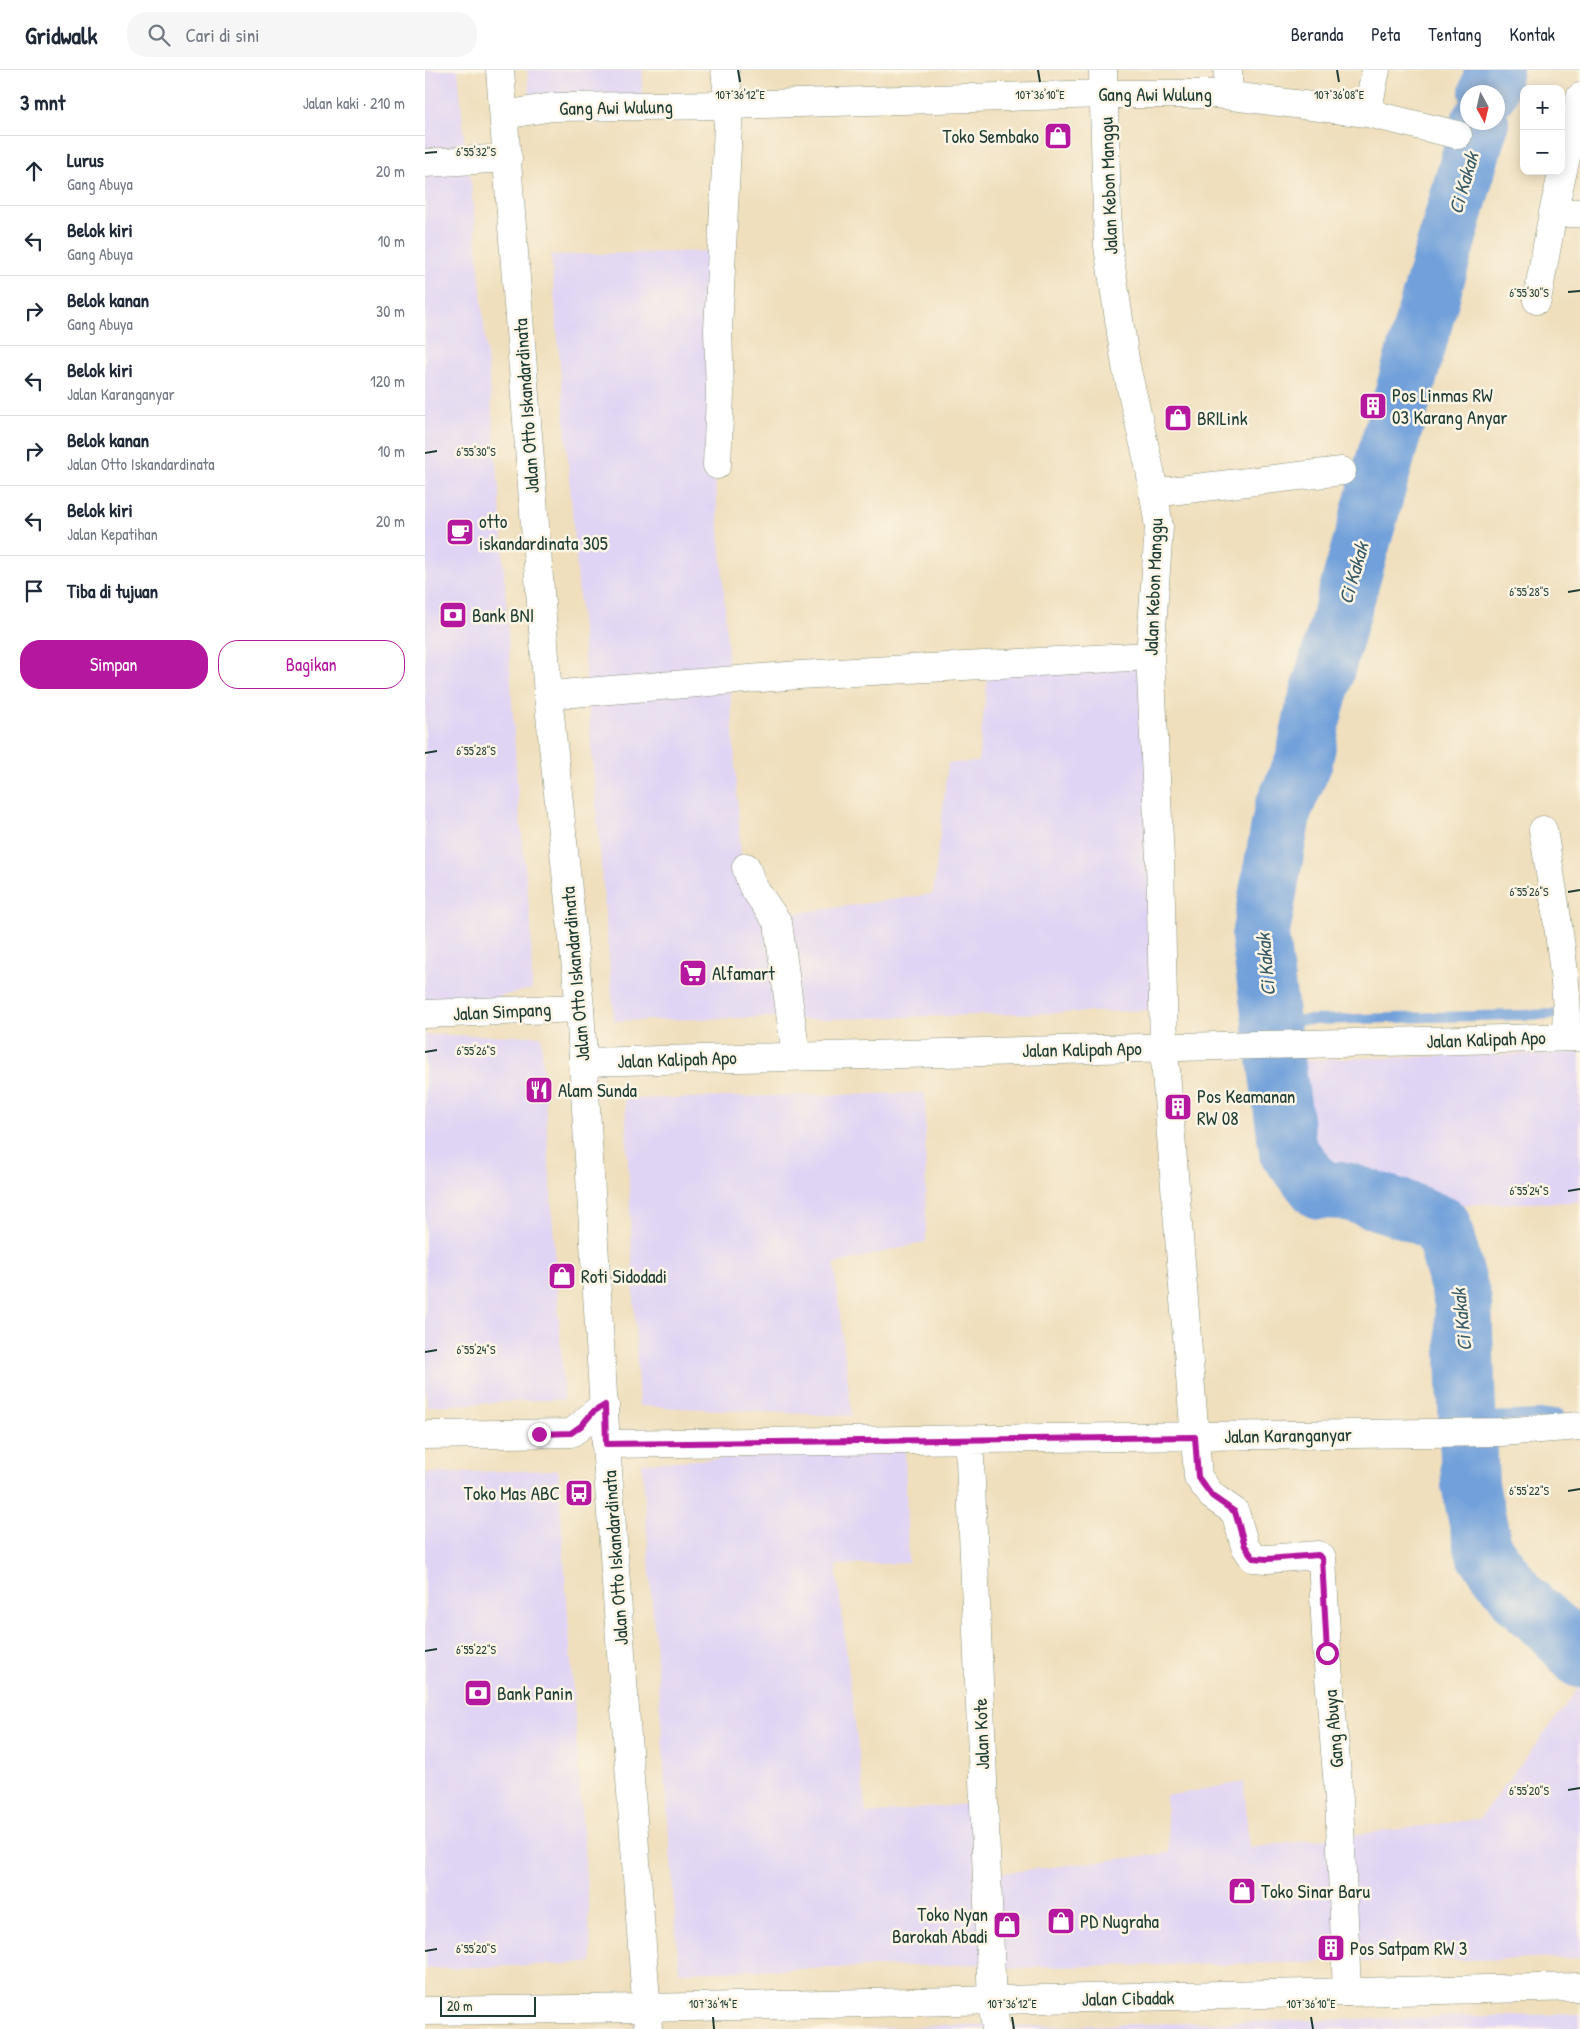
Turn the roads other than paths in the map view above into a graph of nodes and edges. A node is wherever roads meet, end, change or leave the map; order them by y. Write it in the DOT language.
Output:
graph roads {
  1 [pos="500,70"];
  2 [pos="725,70"];
  3 [pos="1376,70"];
  4 [pos="1104,82"];
  5 [pos="1228,83"];
  6 [pos="1580,98"];
  7 [pos="729,105"];
  8 [pos="1367,114"];
  9 [pos="503,115"];
  10 [pos="1458,135"];
  11 [pos="507,158"];
  12 [pos="425,163"];
  13 [pos="1553,213"];
  14 [pos="1580,213"];
  15 [pos="1537,300"];
  16 [pos="717,465"];
  17 [pos="1342,471"];
  18 [pos="1153,493"];
  19 [pos="1150,656"];
  20 [pos="548,695"];
  21 [pos="1543,830"];
  22 [pos="746,867"];
  23 [pos="580,1008"];
  24 [pos="425,1014"];
  25 [pos="1571,1032"];
  26 [pos="1164,1047"];
  27 [pos="796,1056"];
  28 [pos="583,1062"];
  29 [pos="605,1405"];
  30 [pos="1580,1426"];
  31 [pos="425,1435"];
  32 [pos="1195,1437"];
  33 [pos="967,1440"];
  34 [pos="606,1444"];
  35 [pos="425,1448"];
  36 [pos="1580,1987"];
  37 [pos="1347,1992"];
  38 [pos="992,2001"];
  39 [pos="425,2011"];
  40 [pos="648,2019"];
  41 [pos="996,2029"];
  1 -- 9 [label="street, Jalan Otto Iskandardinata"];
  2 -- 7 [label="street"];
  3 -- 8 [label="street"];
  4 -- 5 [label="street, Gang Awi Wulung"];
  4 -- 7 [label="street, Gang Awi Wulung"];
  4 -- 18 [label="street, Jalan Kebon Manggu"];
  5 -- 8 [label="street, Gang Awi Wulung"];
  6 -- 13 [label="street"];
  7 -- 9 [label="street, Gang Awi Wulung"];
  7 -- 16 [label="street"];
  8 -- 10 [label="street, Gang Awi Wulung"];
  9 -- 11 [label="street, Jalan Otto Iskandardinata"];
  11 -- 12 [label="street"];
  11 -- 20 [label="street, Jalan Otto Iskandardinata"];
  13 -- 14 [label="street"];
  13 -- 15 [label="street"];
  17 -- 18 [label="street"];
  18 -- 19 [label="street, Jalan Kebon Manggu"];
  19 -- 20 [label="street"];
  19 -- 26 [label="street, Jalan Kebon Manggu"];
  20 -- 23 [label="street, Jalan Otto Iskandardinata"];
  21 -- 25 [label="street"];
  22 -- 27 [label="street"];
  23 -- 24 [label="street, Jalan Simpang"];
  23 -- 28 [label="street, Jalan Otto Iskandardinata"];
  25 -- 26 [label="street, Jalan Kalipah Apo"];
  26 -- 27 [label="street, Jalan Kalipah Apo"];
  26 -- 32 [label="street, Jalan Kebon Manggu"];
  27 -- 28 [label="street, Jalan Kalipah Apo"];
  28 -- 29 [label="street, Jalan Otto Iskandardinata"];
  29 -- 31 [label="street"];
  29 -- 34 [label="street, Jalan Otto Iskandardinata"];
  30 -- 32 [label="street, Jalan Karanganyar"];
  32 -- 33 [label="street, Jalan Karanganyar"];
  32 -- 37 [label="street, Gang Abuya"];
  33 -- 34 [label="street, Jalan Karanganyar"];
  33 -- 38 [label="street, Jalan Kote"];
  34 -- 35 [label="street, Jalan Karanganyar"];
  34 -- 40 [label="street, Jalan Otto Iskandardinata"];
  36 -- 37 [label="street, Jalan Cibadak"];
  37 -- 38 [label="street, Jalan Cibadak"];
  38 -- 40 [label="street, Jalan Cibadak"];
  38 -- 41 [label="street, Jalan Kote"];
  39 -- 40 [label="street, Jalan Cibadak"];
}
